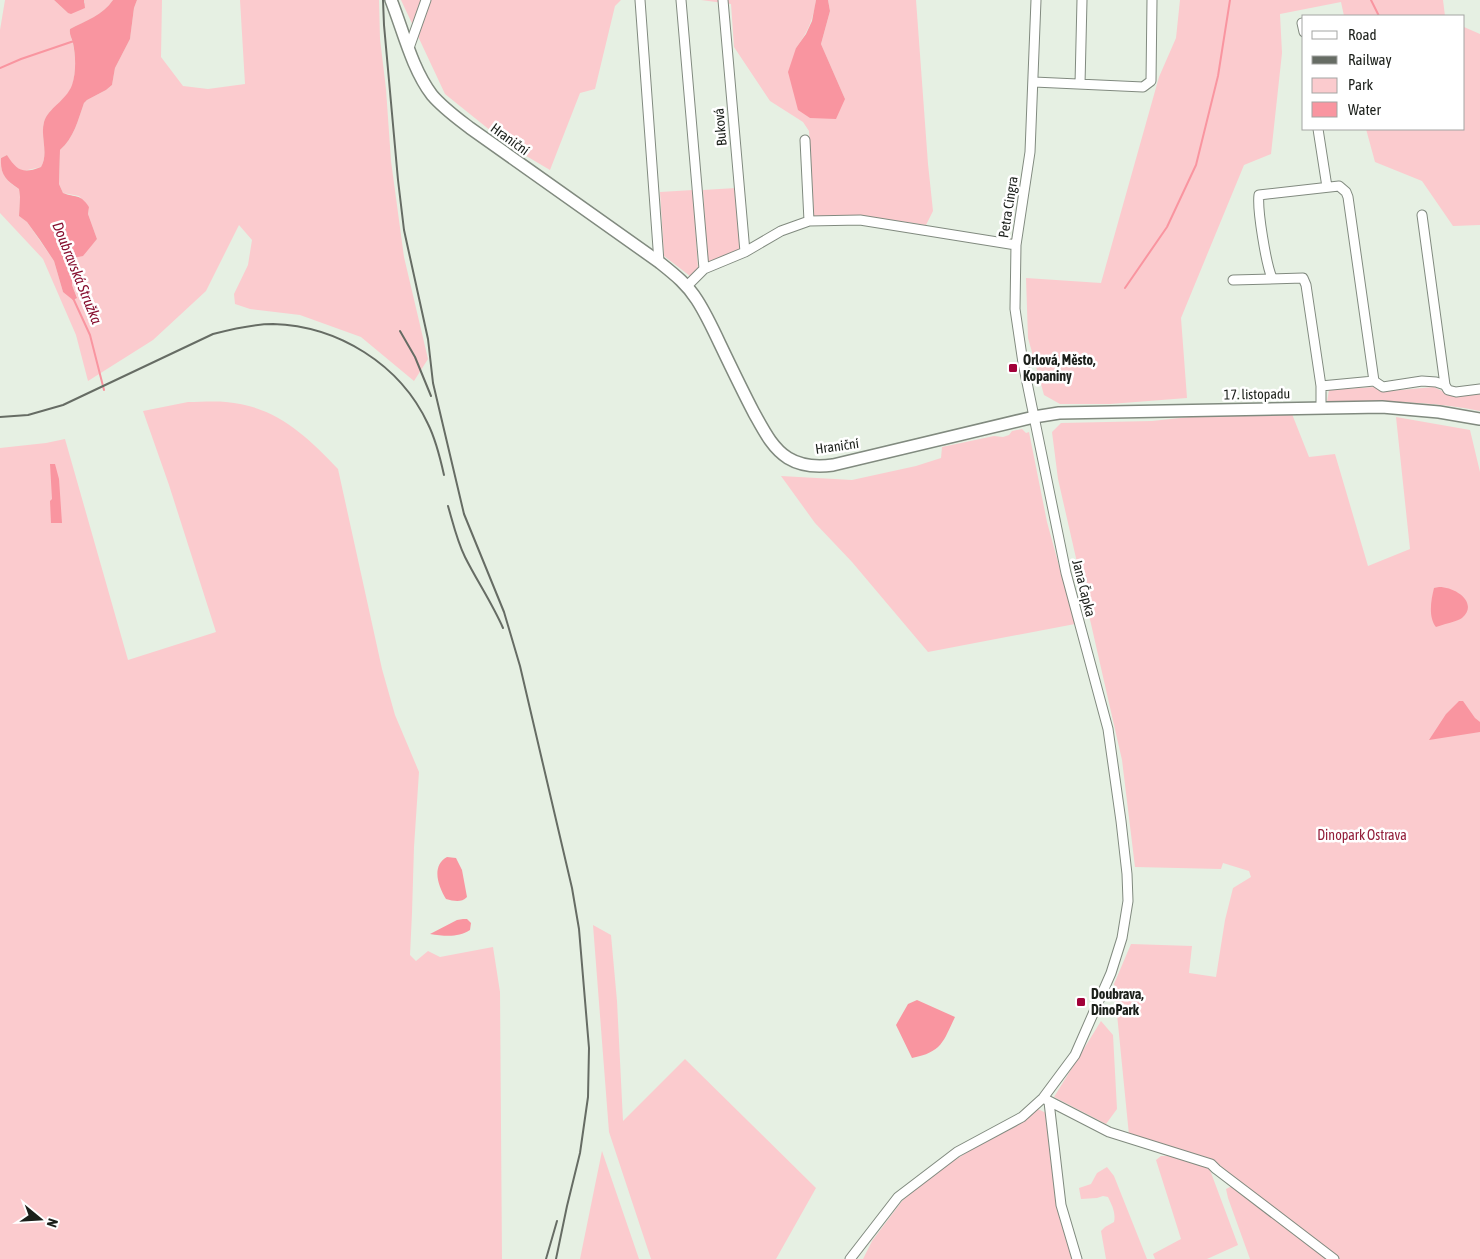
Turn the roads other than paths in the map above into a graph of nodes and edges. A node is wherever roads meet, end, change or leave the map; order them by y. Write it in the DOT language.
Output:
graph roads {
  1 [pos="391,0"];
  2 [pos="426,0"];
  3 [pos="640,0"];
  4 [pos="681,0"];
  5 [pos="723,0"];
  6 [pos="1036,0"];
  7 [pos="1082,0"];
  8 [pos="1152,0"];
  9 [pos="409,48"];
  10 [pos="1034,82"];
  11 [pos="1080,84"];
  12 [pos="1318,130"];
  13 [pos="805,140"];
  14 [pos="1327,187"];
  15 [pos="1422,215"];
  16 [pos="810,221"];
  17 [pos="1016,245"];
  18 [pos="745,252"];
  19 [pos="659,262"];
  20 [pos="704,269"];
  21 [pos="1272,278"];
  22 [pos="1233,280"];
  23 [pos="687,286"];
  24 [pos="1374,381"];
  25 [pos="1445,385"];
  26 [pos="1321,386"];
  27 [pos="1480,390"];
  28 [pos="1321,408"];
  29 [pos="1034,417"];
  30 [pos="1480,419"];
  31 [pos="1046,1100"];
  32 [pos="850,1259"];
  33 [pos="1077,1259"];
  34 [pos="1334,1259"];
  1 -- 9 [label="main road, Hraniční"];
  2 -- 9 [label="street"];
  3 -- 19 [label="street"];
  4 -- 20 [label="street"];
  5 -- 18 [label="street, Buková"];
  6 -- 10 [label="street, Petra Cingra"];
  7 -- 11 [label="street"];
  8 -- 11 [label="street"];
  9 -- 19 [label="main road, Hraniční"];
  10 -- 11 [label="street"];
  10 -- 17 [label="street, Petra Cingra"];
  12 -- 14 [label="street"];
  13 -- 16 [label="street"];
  14 -- 21 [label="street"];
  14 -- 24 [label="street"];
  15 -- 25 [label="street"];
  16 -- 17 [label="street"];
  16 -- 18 [label="street"];
  17 -- 29 [label="street, Petra Cingra"];
  18 -- 20 [label="street"];
  19 -- 23 [label="main road, Hraniční"];
  20 -- 23 [label="street"];
  21 -- 22 [label="street"];
  21 -- 26 [label="street"];
  23 -- 29 [label="main road, Hraniční"];
  24 -- 25 [label="street"];
  24 -- 26 [label="street"];
  25 -- 27 [label="street"];
  26 -- 28 [label="street"];
  28 -- 29 [label="main road, 17. listopadu"];
  28 -- 30 [label="main road, 17. listopadu"];
  29 -- 31 [label="street, Jana Čapka"];
  31 -- 32 [label="street, Jana Čapka"];
  31 -- 33 [label="street"];
  31 -- 34 [label="street"];
}
